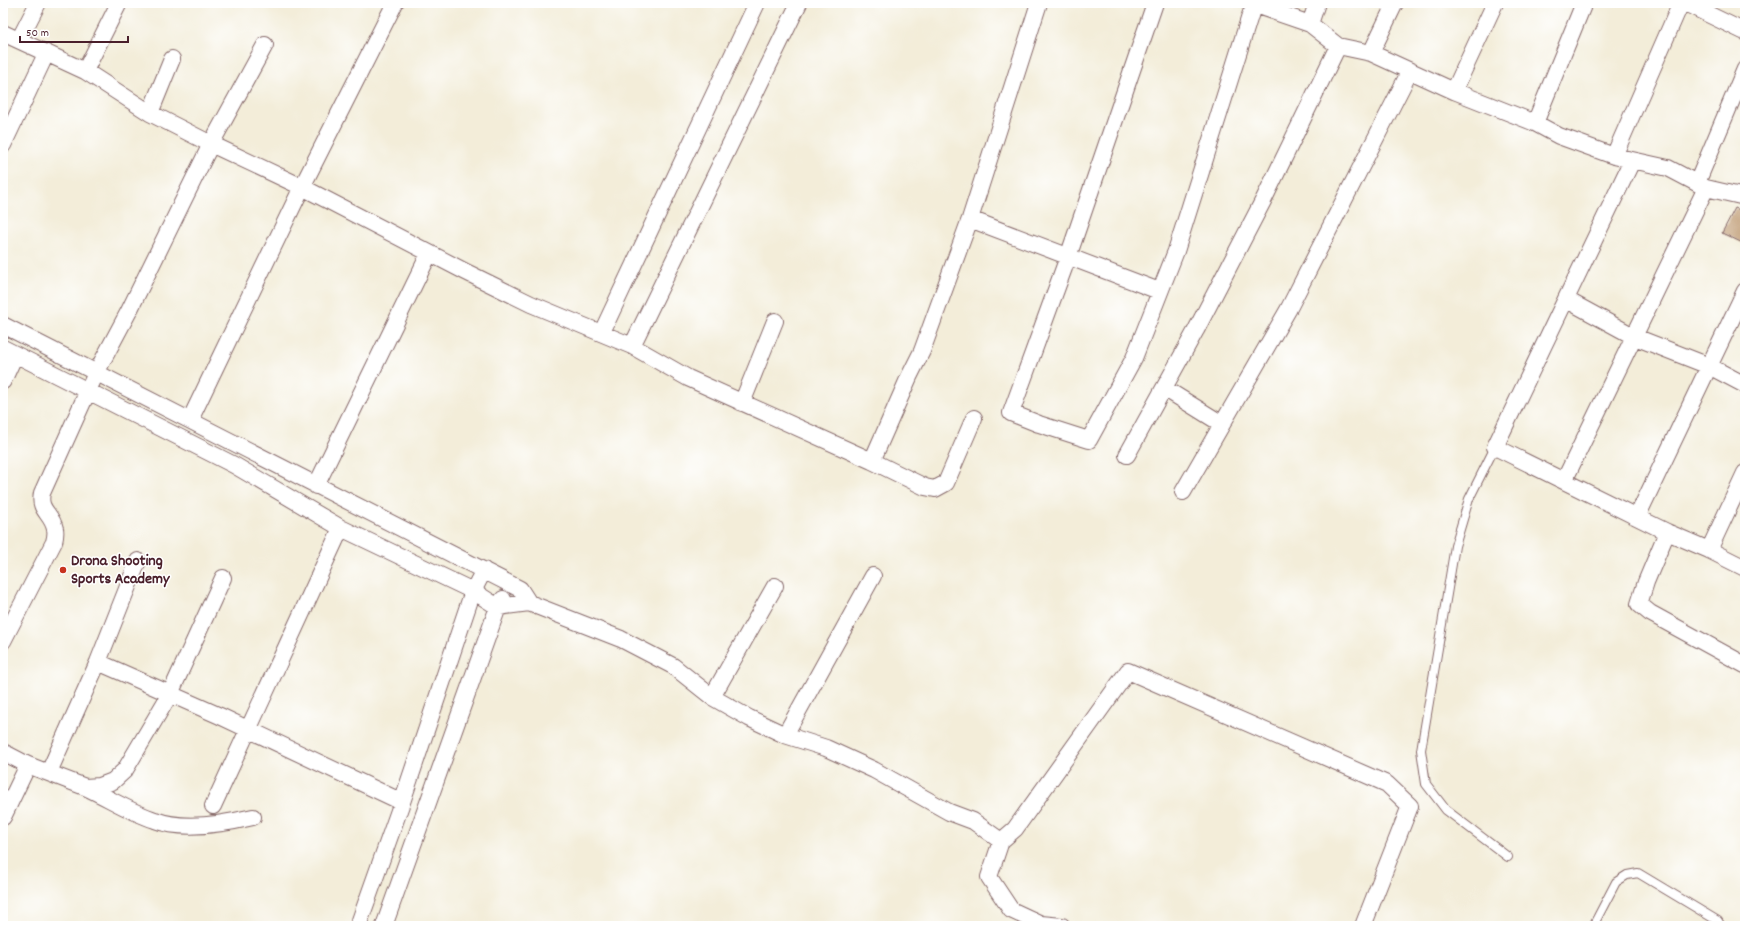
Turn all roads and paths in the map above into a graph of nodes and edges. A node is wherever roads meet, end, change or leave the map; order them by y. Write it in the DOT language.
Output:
graph roads {
  1 [pos="38,3"];
  2 [pos="120,3"];
  3 [pos="395,3"];
  4 [pos="757,3"];
  5 [pos="799,3"];
  6 [pos="1039,3"];
  7 [pos="1155,3"];
  8 [pos="1252,3"];
  9 [pos="1317,3"];
  10 [pos="1395,3"];
  11 [pos="1495,3"];
  12 [pos="1584,3"];
  13 [pos="1681,3"];
  14 [pos="1685,3"];
  15 [pos="1310,24"];
  16 [pos="1745,32"];
  17 [pos="3,33"];
  18 [pos="19,40"];
  19 [pos="265,45"];
  20 [pos="1338,46"];
  21 [pos="1371,53"];
  22 [pos="46,54"];
  23 [pos="172,59"];
  24 [pos="1745,69"];
  25 [pos="85,71"];
  26 [pos="1410,71"];
  27 [pos="1454,91"];
  28 [pos="150,113"];
  29 [pos="1535,123"];
  30 [pos="211,144"];
  31 [pos="3,146"];
  32 [pos="1614,156"];
  33 [pos="1632,161"];
  34 [pos="1701,185"];
  35 [pos="302,186"];
  36 [pos="1745,197"];
  37 [pos="970,219"];
  38 [pos="429,254"];
  39 [pos="1068,257"];
  40 [pos="1159,291"];
  41 [pos="1745,291"];
  42 [pos="1567,300"];
  43 [pos="775,321"];
  44 [pos="3,325"];
  45 [pos="602,332"];
  46 [pos="1635,337"];
  47 [pos="632,346"];
  48 [pos="9,351"];
  49 [pos="1709,366"];
  50 [pos="96,373"];
  51 [pos="3,381"];
  52 [pos="1745,385"];
  53 [pos="1164,388"];
  54 [pos="87,392"];
  55 [pos="742,403"];
  56 [pos="974,418"];
  57 [pos="190,420"];
  58 [pos="1222,424"];
  59 [pos="1496,447"];
  60 [pos="1126,455"];
  61 [pos="872,461"];
  62 [pos="1745,473"];
  63 [pos="1564,481"];
  64 [pos="316,486"];
  65 [pos="1183,492"];
  66 [pos="1637,517"];
  67 [pos="341,528"];
  68 [pos="1667,532"];
  69 [pos="1709,550"];
  70 [pos="138,561"];
  71 [pos="1745,568"];
  72 [pos="484,570"];
  73 [pos="873,576"];
  74 [pos="223,578"];
  75 [pos="511,584"];
  76 [pos="775,586"];
  77 [pos="473,591"];
  78 [pos="529,603"];
  79 [pos="498,607"];
  80 [pos="3,641"];
  81 [pos="98,662"];
  82 [pos="1745,665"];
  83 [pos="170,694"];
  84 [pos="712,698"];
  85 [pos="248,729"];
  86 [pos="785,735"];
  87 [pos="3,752"];
  88 [pos="28,765"];
  89 [pos="49,772"];
  90 [pos="85,787"];
  91 [pos="402,802"];
  92 [pos="213,806"];
  93 [pos="3,817"];
  94 [pos="253,817"];
  95 [pos="1001,841"];
  96 [pos="1508,857"];
  97 [pos="358,926"];
  98 [pos="384,926"];
  99 [pos="1062,926"];
  100 [pos="1363,926"];
  101 [pos="1593,926"];
  102 [pos="1721,926"];
  1 -- 18 [label="street"];
  2 -- 25 [label="street"];
  3 -- 35 [label="street"];
  4 -- 45 [label="street"];
  5 -- 47 [label="street"];
  6 -- 37 [label="street"];
  7 -- 39 [label="street"];
  8 -- 15 [label="street"];
  8 -- 40 [label="street"];
  9 -- 15 [label="street"];
  10 -- 21 [label="street"];
  11 -- 27 [label="street"];
  12 -- 29 [label="street"];
  13 -- 32 [label="street"];
  14 -- 16 [label="street"];
  15 -- 20 [label="street"];
  17 -- 18 [label="street"];
  18 -- 22 [label="street"];
  19 -- 30 [label="street"];
  20 -- 21 [label="street"];
  20 -- 53 [label="street"];
  21 -- 26 [label="street"];
  22 -- 25 [label="street"];
  22 -- 31 [label="street"];
  23 -- 28 [label="street"];
  24 -- 34 [label="street"];
  25 -- 28 [label="street"];
  26 -- 27 [label="street"];
  26 -- 58 [label="street"];
  27 -- 29 [label="street"];
  28 -- 30 [label="street"];
  29 -- 32 [label="street"];
  30 -- 35 [label="street"];
  30 -- 50 [label="street"];
  32 -- 33 [label="street"];
  33 -- 34 [label="street"];
  33 -- 42 [label="street"];
  34 -- 36 [label="street"];
  34 -- 46 [label="street"];
  35 -- 38 [label="street"];
  35 -- 57 [label="street"];
  37 -- 39 [label="street"];
  37 -- 61 [label="street"];
  38 -- 45 [label="street"];
  38 -- 64 [label="street"];
  39 -- 40 [label="street"];
  39 -- 40 [label="street"];
  41 -- 49 [label="street"];
  42 -- 46 [label="street"];
  42 -- 59 [label="street"];
  43 -- 55 [label="street"];
  44 -- 50 [label="street"];
  45 -- 47 [label="street"];
  46 -- 49 [label="street"];
  46 -- 63 [label="street"];
  47 -- 55 [label="street"];
  48 -- 51 [label="street"];
  48 -- 54 [label="street"];
  49 -- 52 [label="street"];
  49 -- 66 [label="street"];
  50 -- 54 [label="street"];
  50 -- 57 [label="street"];
  53 -- 58 [label="street"];
  53 -- 60 [label="street"];
  54 -- 67 [label="street"];
  54 -- 80 [label="street"];
  55 -- 61 [label="street"];
  56 -- 61 [label="street"];
  57 -- 64 [label="street"];
  58 -- 65 [label="street"];
  59 -- 63 [label="street"];
  59 -- 96 [label="lane"];
  62 -- 69 [label="street"];
  63 -- 66 [label="street"];
  64 -- 72 [label="street"];
  66 -- 68 [label="street"];
  67 -- 77 [label="street"];
  67 -- 85 [label="street"];
  68 -- 69 [label="street"];
  68 -- 82 [label="street"];
  69 -- 71 [label="street"];
  70 -- 81 [label="street"];
  72 -- 75 [label="street"];
  72 -- 77 [label="street"];
  73 -- 86 [label="street"];
  74 -- 83 [label="street"];
  75 -- 78 [label="street"];
  75 -- 79 [label="street"];
  76 -- 84 [label="street"];
  77 -- 79 [label="street"];
  77 -- 91 [label="street"];
  78 -- 79 [label="street"];
  78 -- 84 [label="street"];
  79 -- 98 [label="street"];
  81 -- 83 [label="street"];
  81 -- 89 [label="street"];
  83 -- 85 [label="street"];
  83 -- 90 [label="street"];
  84 -- 86 [label="street"];
  85 -- 91 [label="street"];
  85 -- 92 [label="street"];
  86 -- 95 [label="street"];
  87 -- 88 [label="street"];
  88 -- 89 [label="street"];
  88 -- 93 [label="street"];
  89 -- 90 [label="street"];
  90 -- 94 [label="street"];
  91 -- 97 [label="street"];
  95 -- 99 [label="street"];
  95 -- 100 [label="street"];
  101 -- 102 [label="lane"];
}
